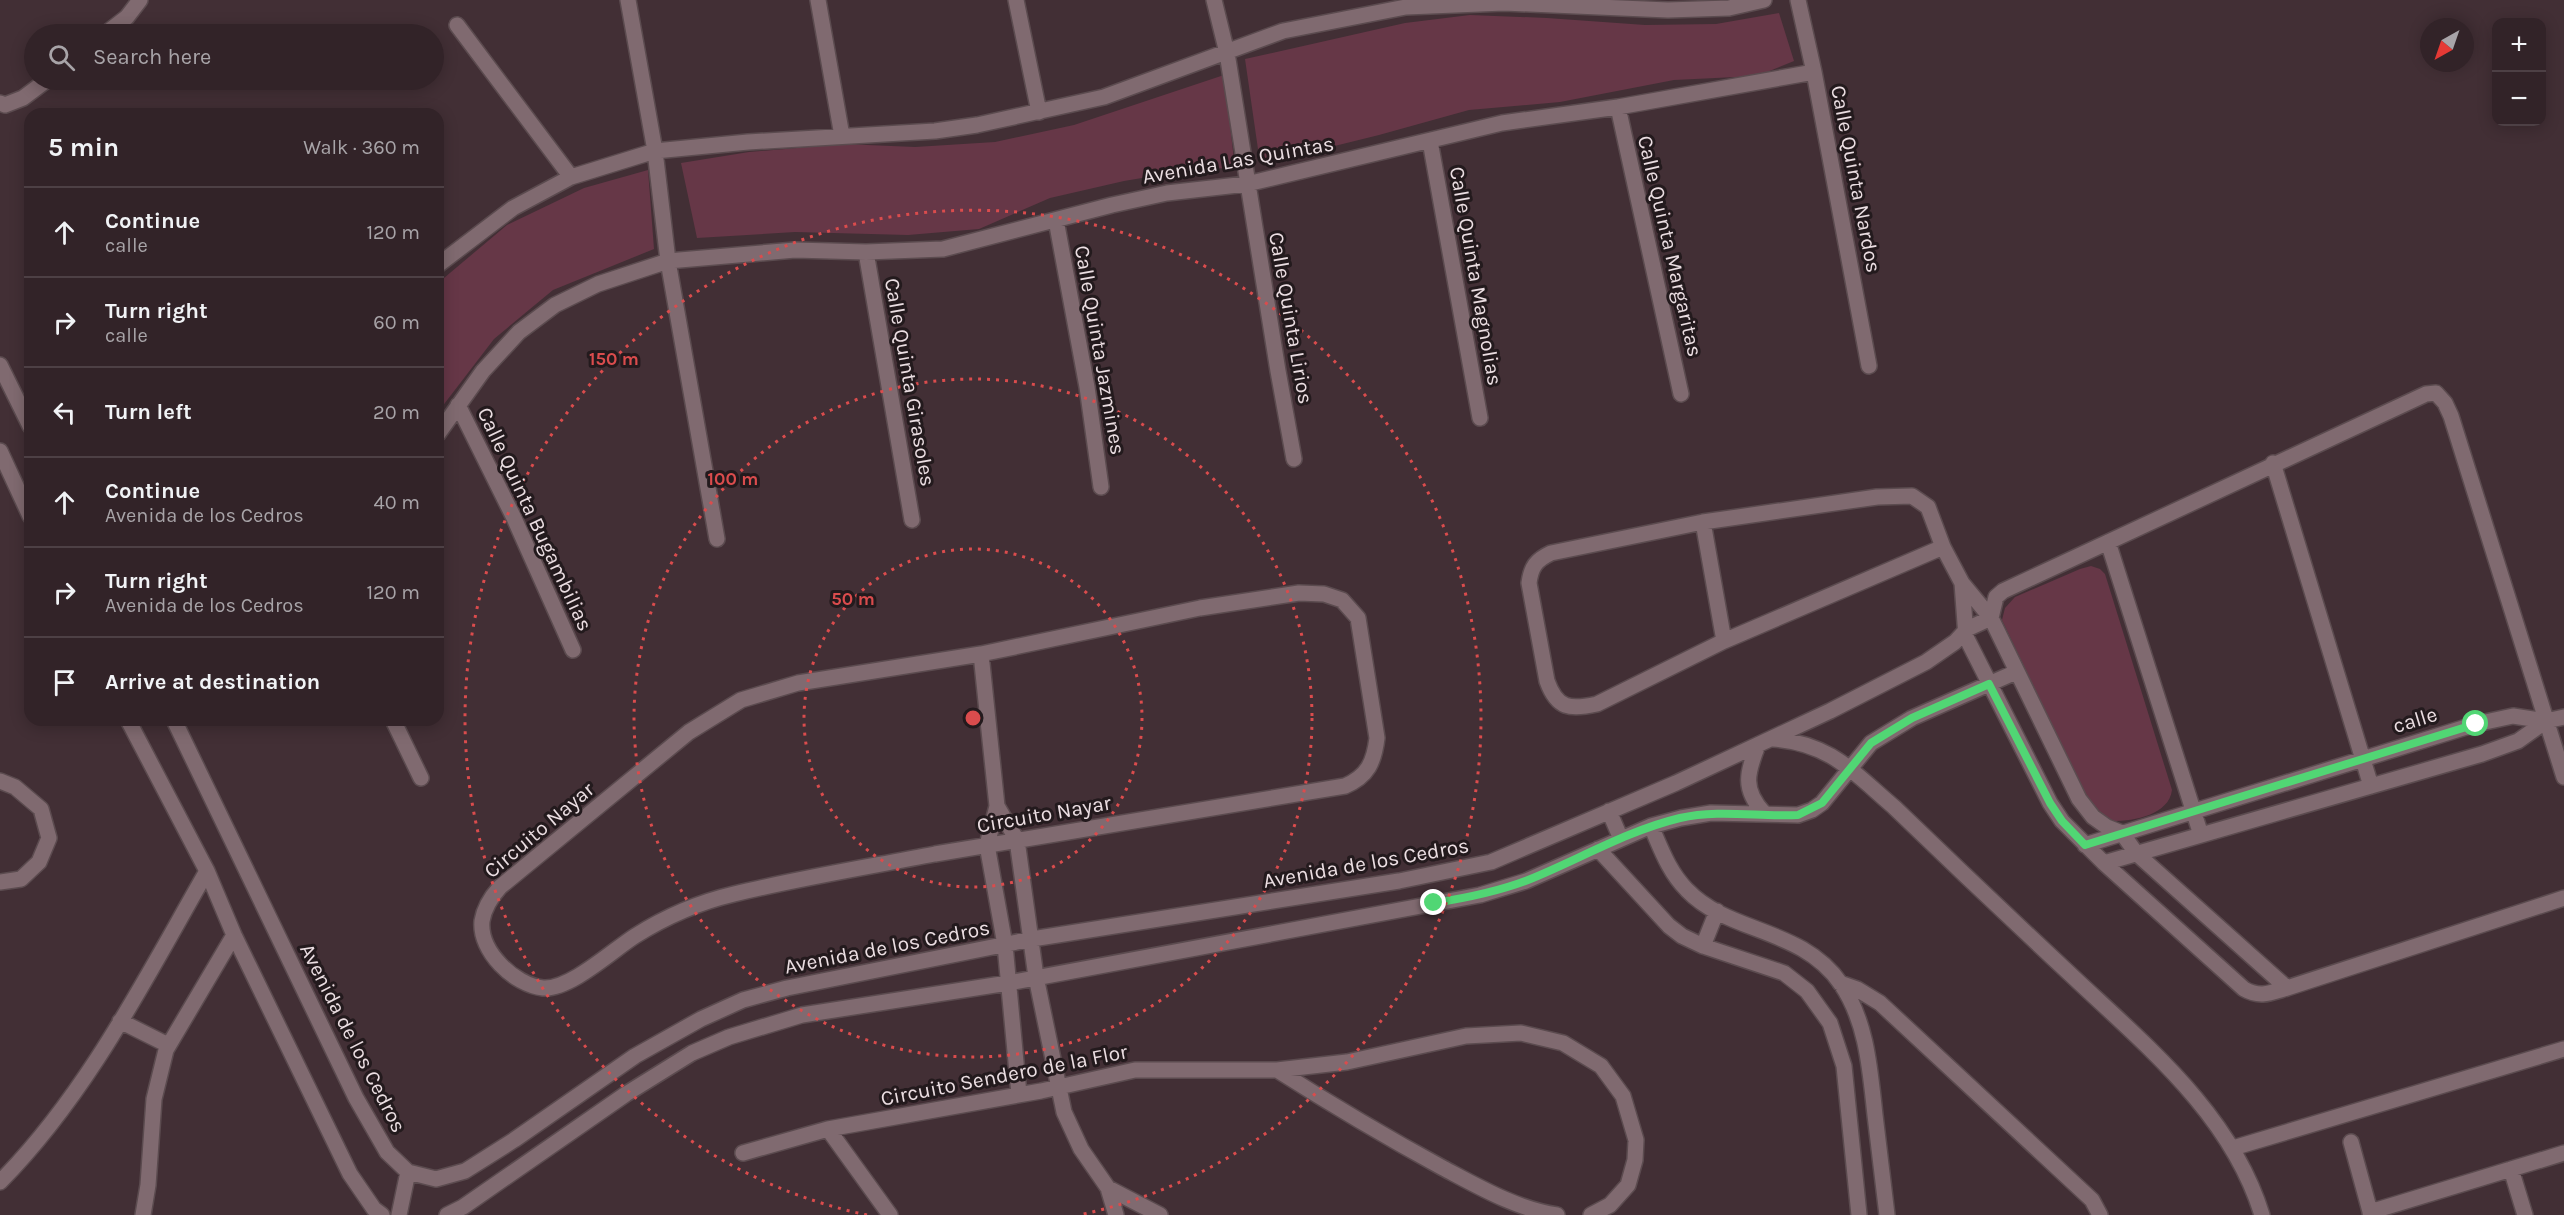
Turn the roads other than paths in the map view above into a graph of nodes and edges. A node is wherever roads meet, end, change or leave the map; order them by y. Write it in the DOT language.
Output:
graph roads {
  1 [pos="140,0"];
  2 [pos="628,0"];
  3 [pos="818,0"];
  4 [pos="1016,0"];
  5 [pos="1214,0"];
  6 [pos="1764,0"];
  7 [pos="1798,0"];
  8 [pos="1601,3"];
  9 [pos="1405,4"];
  10 [pos="118,24"];
  11 [pos="457,25"];
  12 [pos="1227,53"];
  13 [pos="1814,72"];
  14 [pos="34,90"];
  15 [pos="0,103"];
  16 [pos="1618,107"];
  17 [pos="1039,112"];
  18 [pos="842,136"];
  19 [pos="1430,141"];
  20 [pos="656,151"];
  21 [pos="571,177"];
  22 [pos="1247,184"];
  23 [pos="1056,220"];
  24 [pos="866,252"];
  25 [pos="444,260"];
  26 [pos="668,261"];
  27 [pos="0,365"];
  28 [pos="1869,366"];
  29 [pos="1682,394"];
  30 [pos="458,405"];
  31 [pos="24,414"];
  32 [pos="1480,418"];
  33 [pos="444,425"];
  34 [pos="0,451"];
  35 [pos="1294,459"];
  36 [pos="2273,463"];
  37 [pos="1101,488"];
  38 [pos="24,503"];
  39 [pos="912,520"];
  40 [pos="1703,522"];
  41 [pos="717,540"];
  42 [pos="2108,542"];
  43 [pos="1943,547"];
  44 [pos="1962,583"];
  45 [pos="1991,618"];
  46 [pos="1964,633"];
  47 [pos="1724,642"];
  48 [pos="573,650"];
  49 [pos="981,654"];
  50 [pos="2016,672"];
  51 [pos="1989,684"];
  52 [pos="2564,717"];
  53 [pos="2546,721"];
  54 [pos="131,726"];
  55 [pos="177,726"];
  56 [pos="396,726"];
  57 [pos="1764,742"];
  58 [pos="2362,758"];
  59 [pos="1849,769"];
  60 [pos="2564,777"];
  61 [pos="421,778"];
  62 [pos="0,781"];
  63 [pos="2371,786"];
  64 [pos="997,806"];
  65 [pos="2194,810"];
  66 [pos="1609,811"];
  67 [pos="1764,813"];
  68 [pos="1651,826"];
  69 [pos="2122,833"];
  70 [pos="2200,835"];
  71 [pos="1621,839"];
  72 [pos="1017,840"];
  73 [pos="987,845"];
  74 [pos="2085,845"];
  75 [pos="1598,849"];
  76 [pos="2136,853"];
  77 [pos="2104,863"];
  78 [pos="207,871"];
  79 [pos="0,882"];
  80 [pos="2564,898"];
  81 [pos="1717,911"];
  82 [pos="234,935"];
  83 [pos="1032,939"];
  84 [pos="1005,945"];
  85 [pos="1704,946"];
  86 [pos="1036,977"];
  87 [pos="1840,982"];
  88 [pos="1008,983"];
  89 [pos="2287,988"];
  90 [pos="120,1021"];
  91 [pos="168,1045"];
  92 [pos="2564,1049"];
  93 [pos="1277,1070"];
  94 [pos="1057,1086"];
  95 [pos="1019,1094"];
  96 [pos="828,1129"];
  97 [pos="2351,1142"];
  98 [pos="2234,1148"];
  99 [pos="743,1153"];
  100 [pos="2564,1153"];
  101 [pos="2511,1169"];
  102 [pos="408,1172"];
  103 [pos="0,1182"];
  104 [pos="1108,1188"];
  105 [pos="2371,1213"];
  106 [pos="144,1215"];
  107 [pos="382,1215"];
  108 [pos="399,1215"];
  109 [pos="447,1215"];
  110 [pos="890,1215"];
  111 [pos="1116,1215"];
  112 [pos="1160,1215"];
  113 [pos="1557,1215"];
  114 [pos="1590,1215"];
  115 [pos="1859,1215"];
  116 [pos="1887,1215"];
  117 [pos="2100,1215"];
  118 [pos="2262,1215"];
  119 [pos="2525,1215"];
  1 -- 10 [label="street"];
  2 -- 20 [label="street"];
  3 -- 18 [label="street"];
  4 -- 17 [label="street"];
  5 -- 12 [label="street, Calle Quinta Lirios"];
  6 -- 8 [label="street"];
  7 -- 13 [label="street, Calle Quinta Nardos"];
  8 -- 9 [label="street"];
  9 -- 12 [label="street"];
  11 -- 21 [label="street"];
  12 -- 17 [label="street"];
  12 -- 22 [label="street, Calle Quinta Lirios"];
  13 -- 16 [label="street, Avenida Las Quintas"];
  13 -- 28 [label="street, Calle Quinta Nardos"];
  14 -- 15 [label="street"];
  16 -- 19 [label="street, Avenida Las Quintas"];
  16 -- 29 [label="street, Calle Quinta Margaritas"];
  17 -- 18 [label="street"];
  18 -- 20 [label="street"];
  19 -- 22 [label="street, Avenida Las Quintas"];
  19 -- 32 [label="street, Calle Quinta Magnolias"];
  20 -- 21 [label="street"];
  20 -- 26 [label="street"];
  21 -- 25 [label="street"];
  22 -- 23 [label="street, Avenida Las Quintas"];
  22 -- 35 [label="street, Calle Quinta Lirios"];
  23 -- 24 [label="street, Avenida Las Quintas"];
  23 -- 37 [label="street, Calle Quinta Jazmines"];
  24 -- 26 [label="street, Avenida Las Quintas"];
  24 -- 39 [label="street, Calle Quinta Girasoles"];
  26 -- 30 [label="street, Avenida Las Quintas"];
  26 -- 41 [label="street"];
  27 -- 31 [label="street"];
  30 -- 33 [label="street, Avenida Las Quintas"];
  30 -- 48 [label="street, Calle Quinta Bugambilias"];
  34 -- 38 [label="street"];
  36 -- 42 [label="street"];
  36 -- 53 [label="street"];
  36 -- 58 [label="street"];
  40 -- 43 [label="street"];
  40 -- 47 [label="street"];
  40 -- 47 [label="street"];
  42 -- 45 [label="street"];
  42 -- 65 [label="street"];
  43 -- 44 [label="street"];
  43 -- 47 [label="street"];
  44 -- 45 [label="street"];
  44 -- 46 [label="street"];
  45 -- 46 [label="street, Avenida de los Cedros"];
  45 -- 50 [label="street"];
  46 -- 51 [label="street"];
  46 -- 57 [label="street, Avenida de los Cedros"];
  49 -- 64 [label="street"];
  49 -- 72 [label="street, Circuito Nayar"];
  49 -- 73 [label="street, Circuito Nayar"];
  50 -- 51 [label="street"];
  50 -- 69 [label="street"];
  51 -- 59 [label="street"];
  51 -- 74 [label="street"];
  52 -- 53 [label="street"];
  53 -- 58 [label="street, calle"];
  53 -- 60 [label="street"];
  53 -- 63 [label="street"];
  54 -- 78 [label="street"];
  55 -- 102 [label="street, Avenida de los Cedros"];
  56 -- 61 [label="street"];
  57 -- 59 [label="street"];
  57 -- 66 [label="street, Avenida de los Cedros"];
  57 -- 67 [label="street"];
  58 -- 63 [label="street"];
  58 -- 65 [label="street, calle"];
  59 -- 67 [label="street"];
  59 -- 98 [label="street"];
  62 -- 79 [label="street"];
  63 -- 70 [label="street"];
  64 -- 72 [label="street"];
  64 -- 73 [label="street"];
  65 -- 69 [label="street, calle"];
  65 -- 70 [label="street"];
  66 -- 71 [label="street"];
  66 -- 83 [label="street, Avenida de los Cedros"];
  67 -- 68 [label="street"];
  68 -- 71 [label="street"];
  68 -- 81 [label="street"];
  69 -- 74 [label="street, calle"];
  69 -- 76 [label="street"];
  70 -- 76 [label="street"];
  71 -- 75 [label="street"];
  72 -- 73 [label="street, Circuito Nayar"];
  72 -- 83 [label="street"];
  73 -- 84 [label="street"];
  74 -- 77 [label="street"];
  75 -- 85 [label="street"];
  75 -- 86 [label="street"];
  76 -- 77 [label="street"];
  76 -- 89 [label="street"];
  77 -- 89 [label="street"];
  78 -- 82 [label="street"];
  78 -- 90 [label="street"];
  80 -- 89 [label="street"];
  81 -- 85 [label="street"];
  81 -- 87 [label="street"];
  82 -- 91 [label="street"];
  82 -- 107 [label="street"];
  83 -- 84 [label="street, Avenida de los Cedros"];
  83 -- 86 [label="street"];
  84 -- 88 [label="street"];
  84 -- 102 [label="street, Avenida de los Cedros"];
  85 -- 115 [label="street"];
  86 -- 88 [label="street"];
  86 -- 94 [label="street"];
  87 -- 116 [label="street"];
  87 -- 117 [label="street"];
  88 -- 95 [label="street"];
  88 -- 109 [label="street"];
  90 -- 91 [label="street"];
  90 -- 103 [label="street"];
  91 -- 106 [label="street"];
  92 -- 98 [label="street"];
  93 -- 94 [label="street, Circuito Sendero de la Flor"];
  93 -- 113 [label="street"];
  93 -- 114 [label="street, Circuito Sendero de la Flor"];
  94 -- 95 [label="street, Circuito Sendero de la Flor"];
  94 -- 104 [label="street"];
  95 -- 96 [label="street, Circuito Sendero de la Flor"];
  96 -- 99 [label="street, Circuito Sendero de la Flor"];
  96 -- 110 [label="street"];
  97 -- 105 [label="street"];
  98 -- 118 [label="street"];
  100 -- 101 [label="street"];
  101 -- 105 [label="street"];
  101 -- 119 [label="street"];
  102 -- 108 [label="street"];
  104 -- 111 [label="street"];
  104 -- 112 [label="street"];
}
